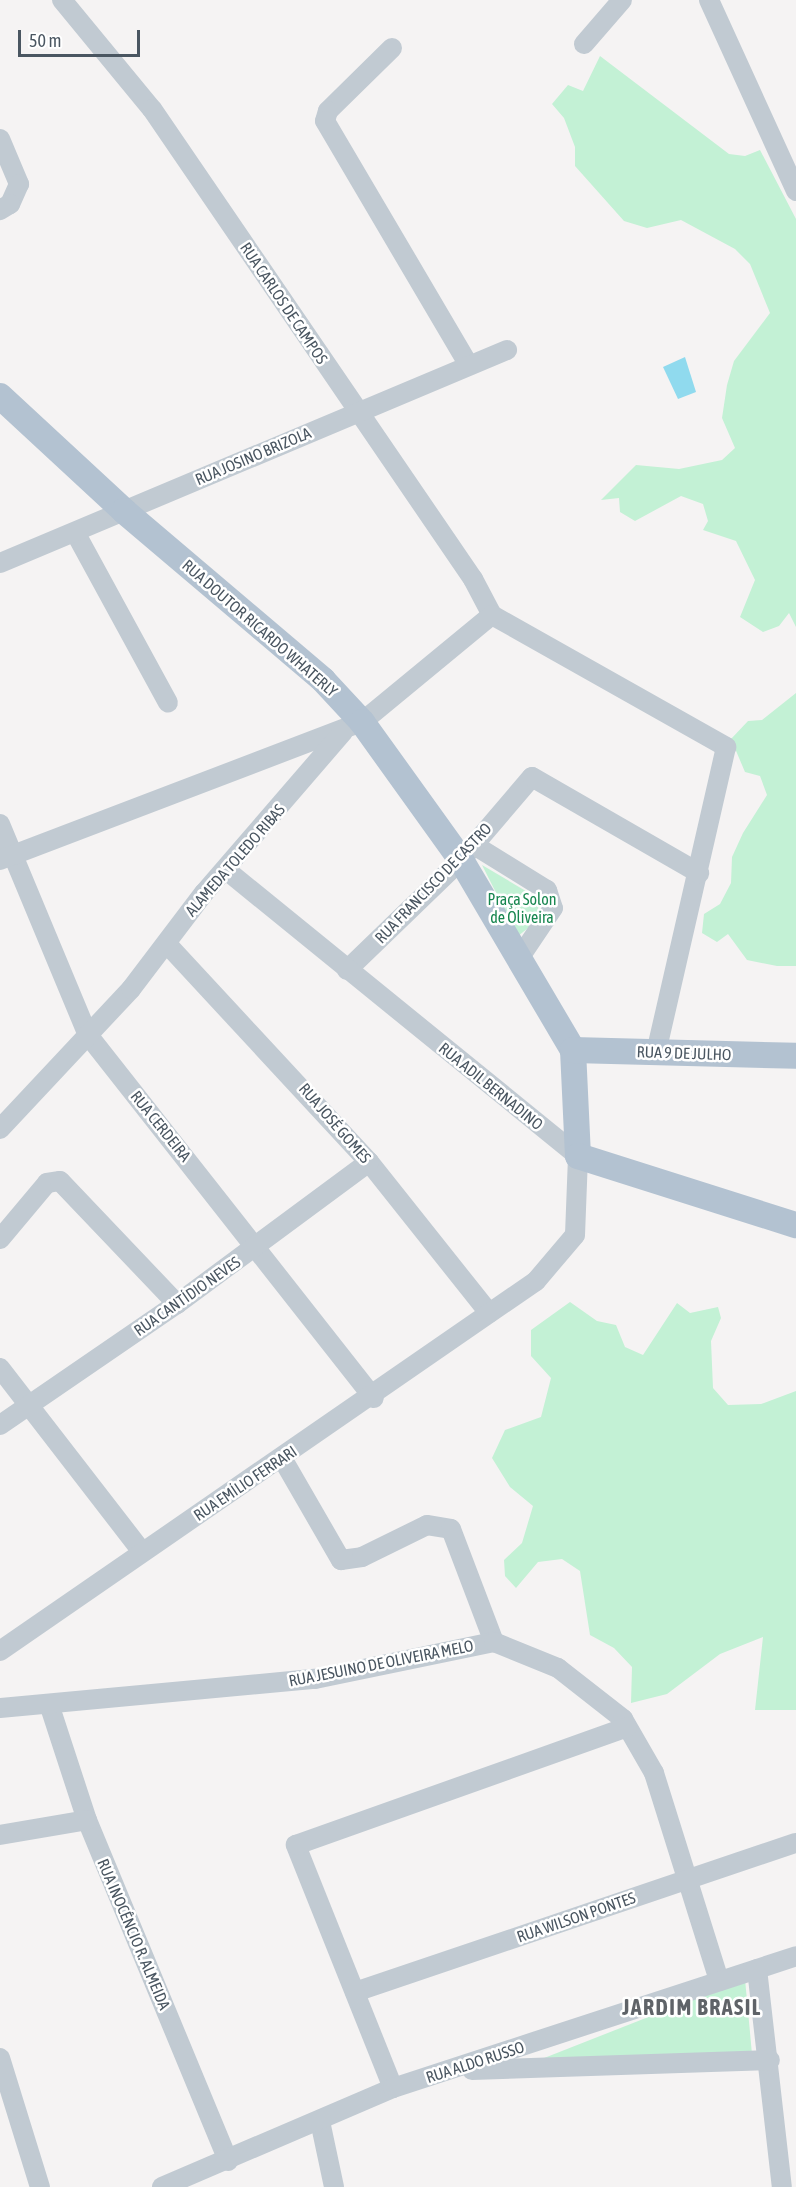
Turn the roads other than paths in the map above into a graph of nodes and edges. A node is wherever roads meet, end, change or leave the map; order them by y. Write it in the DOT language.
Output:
graph roads {
  1 [pos="62,0"];
  2 [pos="622,0"];
  3 [pos="709,0"];
  4 [pos="584,44"];
  5 [pos="392,48"];
  6 [pos="0,139"];
  7 [pos="796,191"];
  8 [pos="0,210"];
  9 [pos="507,350"];
  10 [pos="468,364"];
  11 [pos="0,396"];
  12 [pos="358,412"];
  13 [pos="124,511"];
  14 [pos="76,534"];
  15 [pos="0,563"];
  16 [pos="492,615"];
  17 [pos="168,703"];
  18 [pos="353,727"];
  19 [pos="0,824"];
  20 [pos="467,853"];
  21 [pos="7,857"];
  22 [pos="228,872"];
  23 [pos="699,873"];
  24 [pos="167,944"];
  25 [pos="518,960"];
  26 [pos="347,970"];
  27 [pos="88,1035"];
  28 [pos="573,1050"];
  29 [pos="656,1052"];
  30 [pos="796,1056"];
  31 [pos="0,1129"];
  32 [pos="578,1156"];
  33 [pos="369,1162"];
  34 [pos="796,1225"];
  35 [pos="0,1239"];
  36 [pos="257,1246"];
  37 [pos="177,1304"];
  38 [pos="489,1313"];
  39 [pos="0,1368"];
  40 [pos="374,1398"];
  41 [pos="27,1407"];
  42 [pos="0,1425"];
  43 [pos="282,1458"];
  44 [pos="142,1552"];
  45 [pos="494,1642"];
  46 [pos="0,1652"];
  47 [pos="49,1704"];
  48 [pos="0,1707"];
  49 [pos="627,1727"];
  50 [pos="87,1820"];
  51 [pos="0,1836"];
  52 [pos="796,1843"];
  53 [pos="689,1879"];
  54 [pos="796,1956"];
  55 [pos="758,1970"];
  56 [pos="719,1981"];
  57 [pos="355,1992"];
  58 [pos="0,2058"];
  59 [pos="770,2060"];
  60 [pos="452,2070"];
  61 [pos="393,2088"];
  62 [pos="320,2121"];
  63 [pos="228,2161"];
  64 [pos="40,2187"];
  65 [pos="162,2187"];
  66 [pos="334,2187"];
  67 [pos="782,2187"];
  1 -- 12 [label="street, RUA CARLOS DE CAMPOS"];
  2 -- 4 [label="street"];
  3 -- 7 [label="street"];
  5 -- 10 [label="street"];
  6 -- 8 [label="street"];
  9 -- 10 [label="street, RUA JOSINO BRIZOLA"];
  10 -- 12 [label="street, RUA JOSINO BRIZOLA"];
  11 -- 13 [label="main road, RUA DOUTOR RICARDO WHATERLY"];
  12 -- 13 [label="street, RUA JOSINO BRIZOLA"];
  12 -- 16 [label="street, RUA CARLOS DE CAMPOS"];
  13 -- 14 [label="street, RUA JOSINO BRIZOLA"];
  13 -- 18 [label="main road, RUA DOUTOR RICARDO WHATERLY"];
  14 -- 15 [label="street, RUA JOSINO BRIZOLA"];
  14 -- 17 [label="street"];
  16 -- 18 [label="street, ALAMEDA TOLEDO RIBAS"];
  16 -- 23 [label="street"];
  18 -- 20 [label="main road, RUA DOUTOR RICARDO WHATERLY"];
  18 -- 21 [label="street"];
  18 -- 22 [label="street, ALAMEDA TOLEDO RIBAS"];
  19 -- 21 [label="street, RUA CERDEIRA"];
  20 -- 23 [label="street, RUA FRANCISCO DE CASTRO"];
  20 -- 25 [label="main road, RUA DOUTOR RICARDO WHATERLY"];
  20 -- 25 [label="street"];
  20 -- 26 [label="street, RUA FRANCISCO DE CASTRO"];
  21 -- 27 [label="street, RUA CERDEIRA"];
  22 -- 24 [label="street, ALAMEDA TOLEDO RIBAS"];
  22 -- 26 [label="street, RUA ADIL BERNADINO"];
  23 -- 29 [label="street"];
  24 -- 27 [label="street, ALAMEDA TOLEDO RIBAS"];
  24 -- 33 [label="street, RUA JOSÉ GOMES"];
  25 -- 28 [label="main road, RUA DOUTOR RICARDO WHATERLY"];
  26 -- 32 [label="street, RUA ADIL BERNADINO"];
  27 -- 31 [label="street, ALAMEDA TOLEDO RIBAS"];
  27 -- 36 [label="street, RUA CERDEIRA"];
  28 -- 29 [label="main road, RUA 9 DE JULHO"];
  28 -- 32 [label="main road"];
  29 -- 30 [label="main road, RUA 9 DE JULHO"];
  32 -- 34 [label="main road, RUA ADIL BERNADINO"];
  32 -- 38 [label="street, RUA EMÍLIO FERRARI"];
  33 -- 36 [label="street, RUA CANTÍDIO NEVES"];
  33 -- 38 [label="street, RUA JOSÉ GOMES"];
  35 -- 37 [label="street"];
  36 -- 37 [label="street, RUA CANTÍDIO NEVES"];
  36 -- 40 [label="street, RUA CERDEIRA"];
  37 -- 41 [label="street, RUA CANTÍDIO NEVES"];
  38 -- 40 [label="street, RUA EMÍLIO FERRARI"];
  39 -- 41 [label="street"];
  40 -- 43 [label="street, RUA EMÍLIO FERRARI"];
  41 -- 42 [label="street, RUA CANTÍDIO NEVES"];
  41 -- 44 [label="street"];
  43 -- 44 [label="street, RUA EMÍLIO FERRARI"];
  43 -- 45 [label="street"];
  44 -- 46 [label="street, RUA EMÍLIO FERRARI"];
  45 -- 47 [label="street, RUA JESUINO DE OLIVEIRA MELO"];
  45 -- 49 [label="street, RUA JESUINO DE OLIVEIRA MELO"];
  47 -- 48 [label="street, RUA JESUINO DE OLIVEIRA MELO"];
  47 -- 50 [label="street, RUA INOCÊNCIO R. ALMEIDA"];
  49 -- 53 [label="street, RUA JESUINO DE OLIVEIRA MELO"];
  49 -- 57 [label="street"];
  50 -- 51 [label="street"];
  50 -- 63 [label="street, RUA INOCÊNCIO R. ALMEIDA"];
  52 -- 53 [label="street, RUA WILSON PONTES"];
  53 -- 56 [label="street, RUA JESUINO DE OLIVEIRA MELO"];
  53 -- 57 [label="street, RUA WILSON PONTES"];
  54 -- 55 [label="street, RUA ALDO RUSSO"];
  55 -- 56 [label="street, RUA ALDO RUSSO"];
  55 -- 59 [label="street"];
  56 -- 60 [label="street, RUA ALDO RUSSO"];
  57 -- 61 [label="street"];
  58 -- 64 [label="street"];
  59 -- 60 [label="street"];
  59 -- 67 [label="street"];
  60 -- 61 [label="street, RUA ALDO RUSSO"];
  61 -- 62 [label="street, RUA ALDO RUSSO"];
  62 -- 63 [label="street, RUA ALDO RUSSO"];
  62 -- 66 [label="street"];
  63 -- 65 [label="street, RUA ALDO RUSSO"];
}
